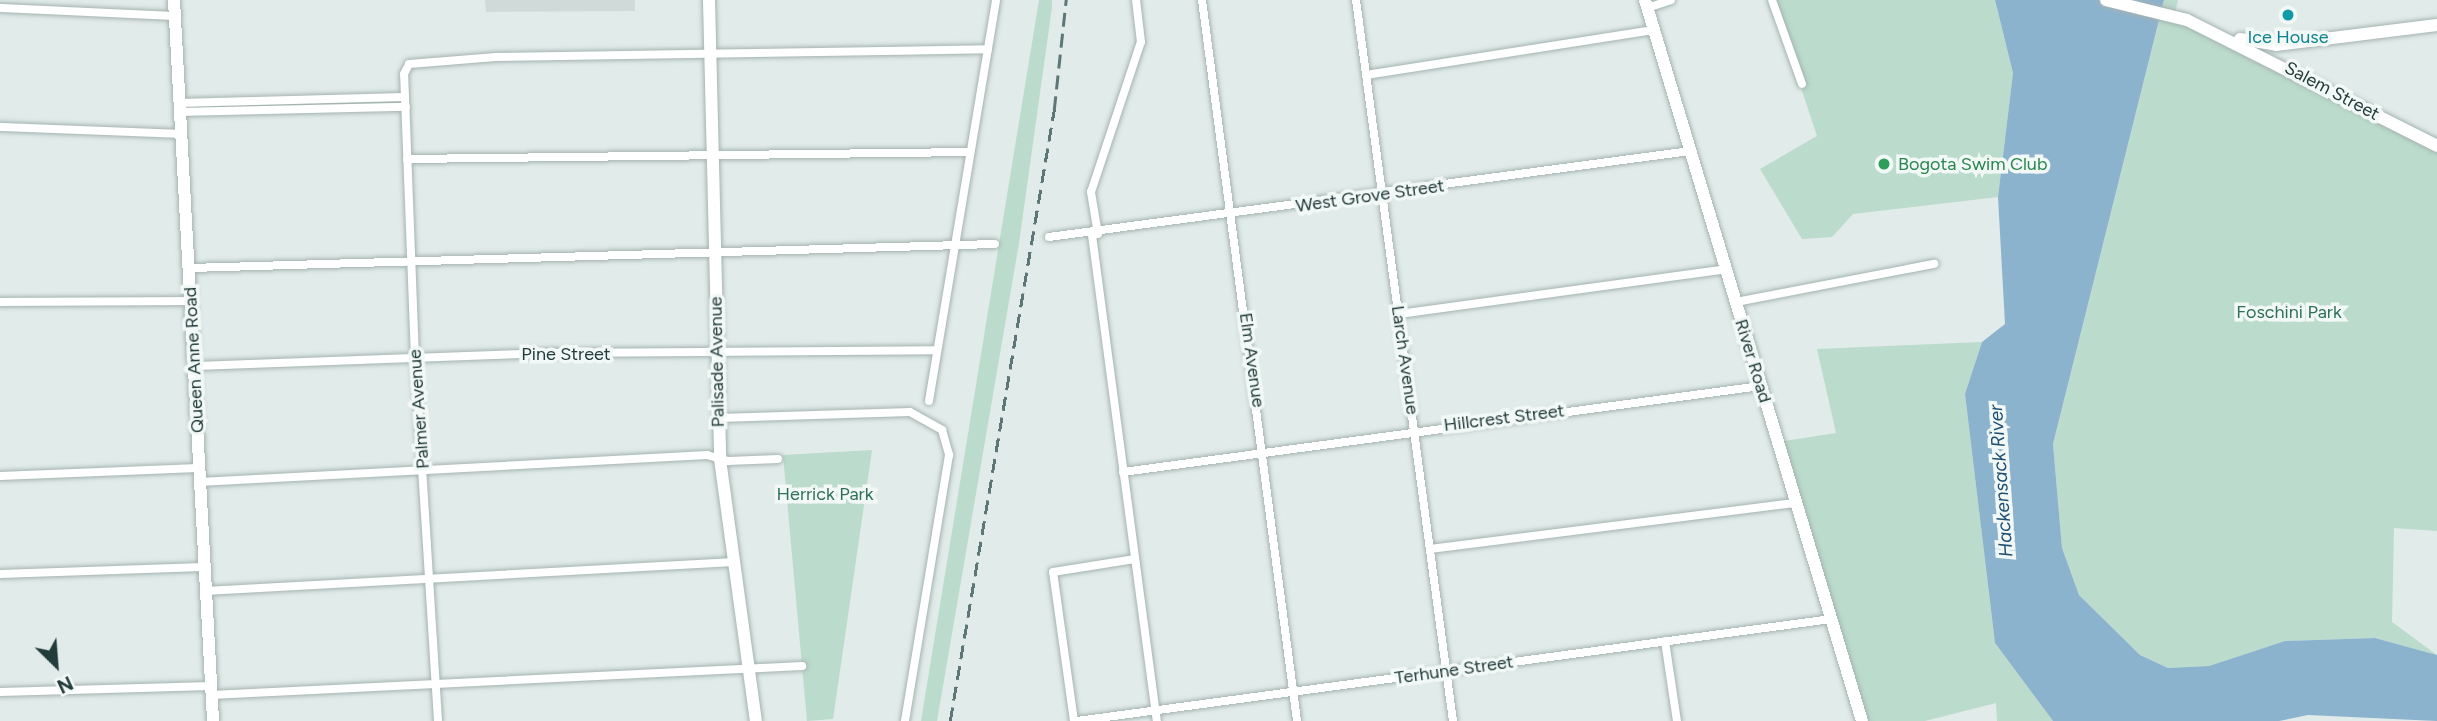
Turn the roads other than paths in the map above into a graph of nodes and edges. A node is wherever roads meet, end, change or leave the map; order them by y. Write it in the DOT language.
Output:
graph roads {
  1 [pos="174,0"];
  2 [pos="709,0"];
  3 [pos="996,0"];
  4 [pos="1136,0"];
  5 [pos="1202,0"];
  6 [pos="1356,0"];
  7 [pos="1671,0"];
  8 [pos="1772,0"];
  9 [pos="2106,0"];
  10 [pos="1646,4"];
  11 [pos="0,8"];
  12 [pos="176,16"];
  13 [pos="2437,25"];
  14 [pos="1654,30"];
  15 [pos="2215,34"];
  16 [pos="2303,42"];
  17 [pos="988,49"];
  18 [pos="710,55"];
  19 [pos="2285,66"];
  20 [pos="1366,75"];
  21 [pos="1802,84"];
  22 [pos="405,97"];
  23 [pos="178,107"];
  24 [pos="405,107"];
  25 [pos="0,127"];
  26 [pos="179,134"];
  27 [pos="2437,146"];
  28 [pos="1690,151"];
  29 [pos="970,152"];
  30 [pos="713,156"];
  31 [pos="408,159"];
  32 [pos="1382,194"];
  33 [pos="1231,215"];
  34 [pos="1095,234"];
  35 [pos="1049,237"];
  36 [pos="995,244"];
  37 [pos="954,249"];
  38 [pos="715,253"];
  39 [pos="411,260"];
  40 [pos="1934,264"];
  41 [pos="190,268"];
  42 [pos="1726,269"];
  43 [pos="192,301"];
  44 [pos="0,302"];
  45 [pos="1736,302"];
  46 [pos="1399,314"];
  47 [pos="937,350"];
  48 [pos="717,355"];
  49 [pos="415,358"];
  50 [pos="196,366"];
  51 [pos="1761,386"];
  52 [pos="929,401"];
  53 [pos="719,418"];
  54 [pos="1414,430"];
  55 [pos="1266,456"];
  56 [pos="720,459"];
  57 [pos="778,459"];
  58 [pos="424,471"];
  59 [pos="1123,472"];
  60 [pos="198,475"];
  61 [pos="0,476"];
  62 [pos="1796,502"];
  63 [pos="1430,550"];
  64 [pos="1135,559"];
  65 [pos="734,562"];
  66 [pos="204,567"];
  67 [pos="0,573"];
  68 [pos="431,578"];
  69 [pos="205,590"];
  70 [pos="1830,619"];
  71 [pos="1665,641"];
  72 [pos="802,666"];
  73 [pos="749,668"];
  74 [pos="1446,671"];
  75 [pos="437,685"];
  76 [pos="211,690"];
  77 [pos="1293,691"];
  78 [pos="0,692"];
  79 [pos="1155,710"];
  80 [pos="213,721"];
  81 [pos="438,721"];
  82 [pos="756,721"];
  83 [pos="905,721"];
  84 [pos="1075,721"];
  85 [pos="1157,721"];
  86 [pos="1297,721"];
  87 [pos="1452,721"];
  88 [pos="1676,721"];
  89 [pos="1862,721"];
  1 -- 12 [label="street, Queen Anne Road"];
  2 -- 18 [label="street, Palisade Avenue"];
  3 -- 17 [label="street"];
  4 -- 34 [label="street"];
  5 -- 33 [label="street, Elm Avenue"];
  6 -- 20 [label="street, Larch Avenue"];
  7 -- 10 [label="street"];
  8 -- 21 [label="street"];
  9 -- 15 [label="street, Salem Street"];
  10 -- 14 [label="street, River Road"];
  11 -- 12 [label="street"];
  12 -- 23 [label="street, Queen Anne Road"];
  13 -- 16 [label="street"];
  14 -- 20 [label="street"];
  14 -- 28 [label="street, River Road"];
  15 -- 16 [label="street"];
  15 -- 19 [label="street, Salem Street"];
  16 -- 19 [label="street"];
  17 -- 18 [label="street, Palmer Avenue"];
  17 -- 29 [label="street"];
  18 -- 22 [label="street, Palmer Avenue"];
  18 -- 30 [label="street, Palisade Avenue"];
  19 -- 27 [label="street, Salem Street"];
  20 -- 32 [label="street, Larch Avenue"];
  22 -- 23 [label="street"];
  22 -- 24 [label="street, Palmer Avenue"];
  23 -- 24 [label="street"];
  23 -- 26 [label="street, Queen Anne Road"];
  24 -- 31 [label="street, Palmer Avenue"];
  25 -- 26 [label="street"];
  26 -- 41 [label="street, Queen Anne Road"];
  28 -- 32 [label="street, West Grove Street"];
  28 -- 42 [label="street, River Road"];
  29 -- 30 [label="street"];
  29 -- 37 [label="street"];
  30 -- 31 [label="street"];
  30 -- 38 [label="street, Palisade Avenue"];
  31 -- 39 [label="street, Palmer Avenue"];
  32 -- 33 [label="street, West Grove Street"];
  32 -- 46 [label="street, Larch Avenue"];
  33 -- 34 [label="street, West Grove Street"];
  33 -- 55 [label="street, Elm Avenue"];
  34 -- 35 [label="street, West Grove Street"];
  34 -- 59 [label="street"];
  36 -- 37 [label="street"];
  37 -- 38 [label="street"];
  37 -- 47 [label="street"];
  38 -- 39 [label="street"];
  38 -- 48 [label="street, Palisade Avenue"];
  39 -- 41 [label="street"];
  39 -- 49 [label="street, Palmer Avenue"];
  40 -- 45 [label="street"];
  41 -- 43 [label="street, Queen Anne Road"];
  42 -- 45 [label="street, River Road"];
  42 -- 46 [label="street"];
  43 -- 44 [label="street"];
  43 -- 50 [label="street, Queen Anne Road"];
  45 -- 51 [label="street, River Road"];
  46 -- 54 [label="street, Larch Avenue"];
  47 -- 48 [label="street, Pine Street"];
  47 -- 52 [label="street"];
  48 -- 49 [label="street, Pine Street"];
  48 -- 53 [label="street, Palisade Avenue"];
  49 -- 50 [label="street, Pine Street"];
  49 -- 58 [label="street, Palmer Avenue"];
  50 -- 60 [label="street, Queen Anne Road"];
  51 -- 54 [label="street, Hillcrest Street"];
  51 -- 62 [label="street, River Road"];
  53 -- 56 [label="street, Palisade Avenue"];
  53 -- 83 [label="street"];
  54 -- 55 [label="street, Hillcrest Street"];
  54 -- 63 [label="street, Larch Avenue"];
  55 -- 59 [label="street, Hillcrest Street"];
  55 -- 77 [label="street, Elm Avenue"];
  56 -- 57 [label="street"];
  56 -- 58 [label="street"];
  56 -- 65 [label="street, Palisade Avenue"];
  58 -- 60 [label="street"];
  58 -- 68 [label="street, Palmer Avenue"];
  59 -- 64 [label="street"];
  60 -- 61 [label="street"];
  60 -- 66 [label="street, Queen Anne Road"];
  62 -- 63 [label="street"];
  62 -- 70 [label="street, River Road"];
  63 -- 74 [label="street, Larch Avenue"];
  64 -- 79 [label="street"];
  64 -- 84 [label="street"];
  65 -- 68 [label="street"];
  65 -- 73 [label="street, Palisade Avenue"];
  66 -- 67 [label="street"];
  66 -- 69 [label="street, Queen Anne Road"];
  68 -- 69 [label="street"];
  68 -- 75 [label="street, Palmer Avenue"];
  69 -- 76 [label="street, Queen Anne Road"];
  70 -- 71 [label="street, Terhune Street"];
  70 -- 89 [label="street, River Road"];
  71 -- 74 [label="street, Terhune Street"];
  71 -- 88 [label="street"];
  72 -- 73 [label="street"];
  73 -- 75 [label="street"];
  73 -- 82 [label="street, Palisade Avenue"];
  74 -- 77 [label="street, Terhune Street"];
  74 -- 87 [label="street, Larch Avenue"];
  75 -- 76 [label="street"];
  75 -- 81 [label="street, Palmer Avenue"];
  76 -- 78 [label="street"];
  76 -- 80 [label="street, Queen Anne Road"];
  77 -- 79 [label="street, Terhune Street"];
  77 -- 86 [label="street, Elm Avenue"];
  79 -- 84 [label="street, Terhune Street"];
  79 -- 85 [label="street"];
}
